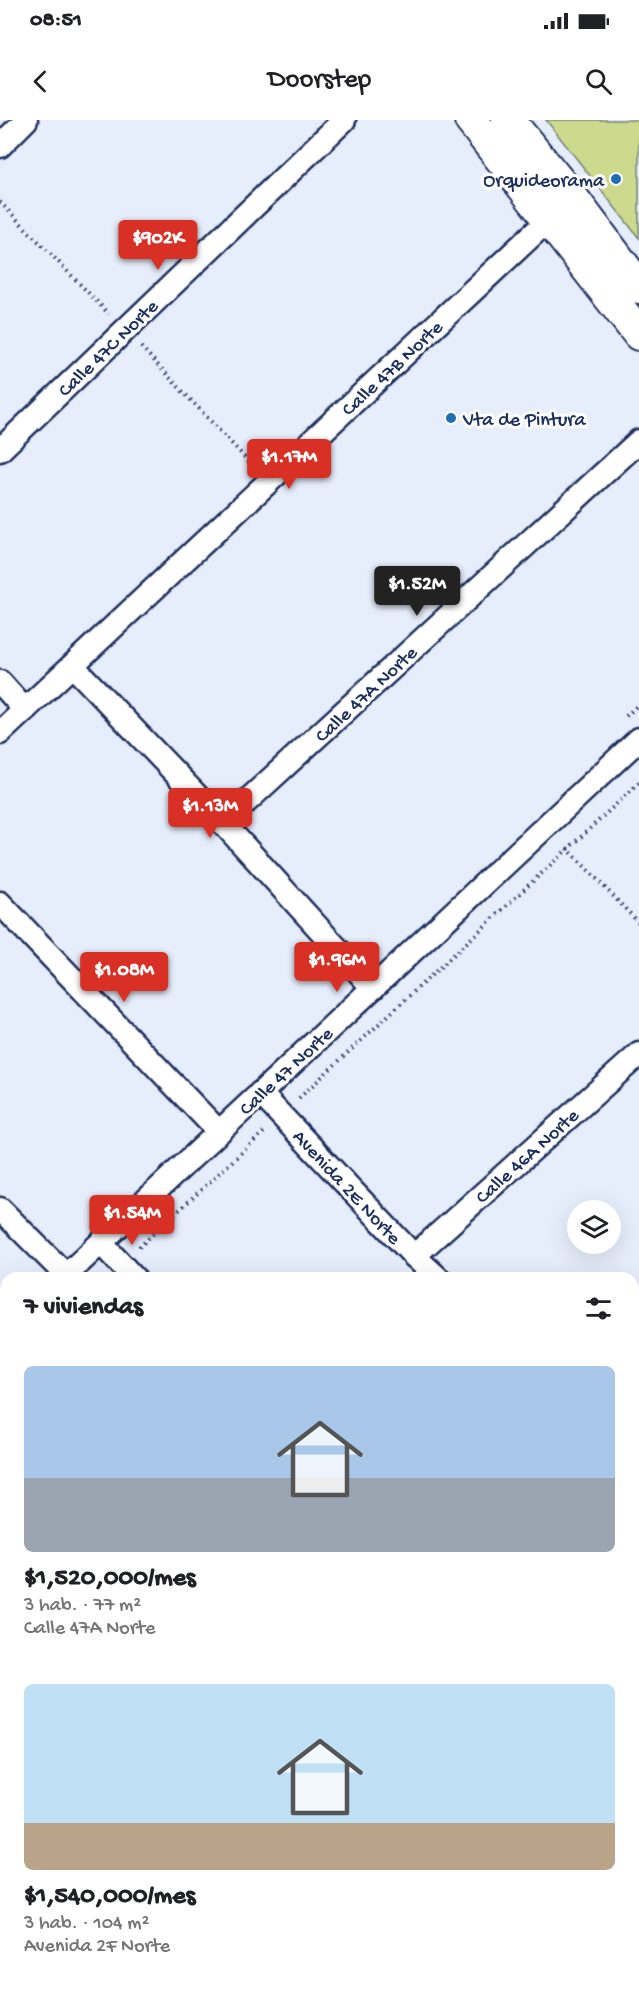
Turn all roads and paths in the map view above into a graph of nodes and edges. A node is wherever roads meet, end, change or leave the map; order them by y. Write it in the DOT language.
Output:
graph roads {
  1 [pos="26,120"];
  2 [pos="344,120"];
  3 [pos="471,120"];
  4 [pos="508,120"];
  5 [pos="0,146"];
  6 [pos="561,208"];
  7 [pos="639,287"];
  8 [pos="639,334"];
  9 [pos="639,441"];
  10 [pos="0,450"];
  11 [pos="73,666"];
  12 [pos="0,682"];
  13 [pos="25,710"];
  14 [pos="0,733"];
  15 [pos="639,739"];
  16 [pos="639,783"];
  17 [pos="223,823"];
  18 [pos="546,826"];
  19 [pos="568,849"];
  20 [pos="0,903"];
  21 [pos="639,924"];
  22 [pos="373,988"];
  23 [pos="639,1054"];
  24 [pos="260,1093"];
  25 [pos="297,1101"];
  26 [pos="266,1130"];
  27 [pos="219,1132"];
  28 [pos="0,1209"];
  29 [pos="101,1243"];
  30 [pos="414,1256"];
  31 [pos="128,1271"];
  32 [pos="60,1272"];
  33 [pos="70,1272"];
  34 [pos="431,1272"];
  1 -- 5 [label="street"];
  2 -- 10 [label="street, Calle 47C Norte"];
  3 -- 6 [label="main road"];
  4 -- 6 [label="main road"];
  6 -- 7 [label="main road"];
  6 -- 8 [label="main road"];
  6 -- 11 [label="street, Calle 47B Norte"];
  9 -- 17 [label="street, Calle 47A Norte"];
  11 -- 13 [label="street, Calle 47B Norte"];
  11 -- 17 [label="street"];
  12 -- 13 [label="street"];
  13 -- 14 [label="street, Calle 47B Norte"];
  15 -- 18 [label="street, Calle 47 Norte"];
  16 -- 19 [label="path"];
  17 -- 22 [label="street"];
  18 -- 19 [label="path"];
  18 -- 22 [label="street, Calle 47 Norte"];
  19 -- 21 [label="path"];
  19 -- 25 [label="path"];
  20 -- 27 [label="street"];
  22 -- 24 [label="street, Calle 47 Norte"];
  23 -- 30 [label="street, Calle 46A Norte"];
  24 -- 27 [label="street, Calle 47 Norte"];
  24 -- 30 [label="street, Avenida 2E Norte"];
  26 -- 31 [label="path"];
  27 -- 29 [label="street, Calle 47 Norte"];
  28 -- 32 [label="street"];
  29 -- 31 [label="street"];
  29 -- 33 [label="street, Calle 47 Norte"];
  30 -- 34 [label="street, Avenida 2E Norte"];
}
